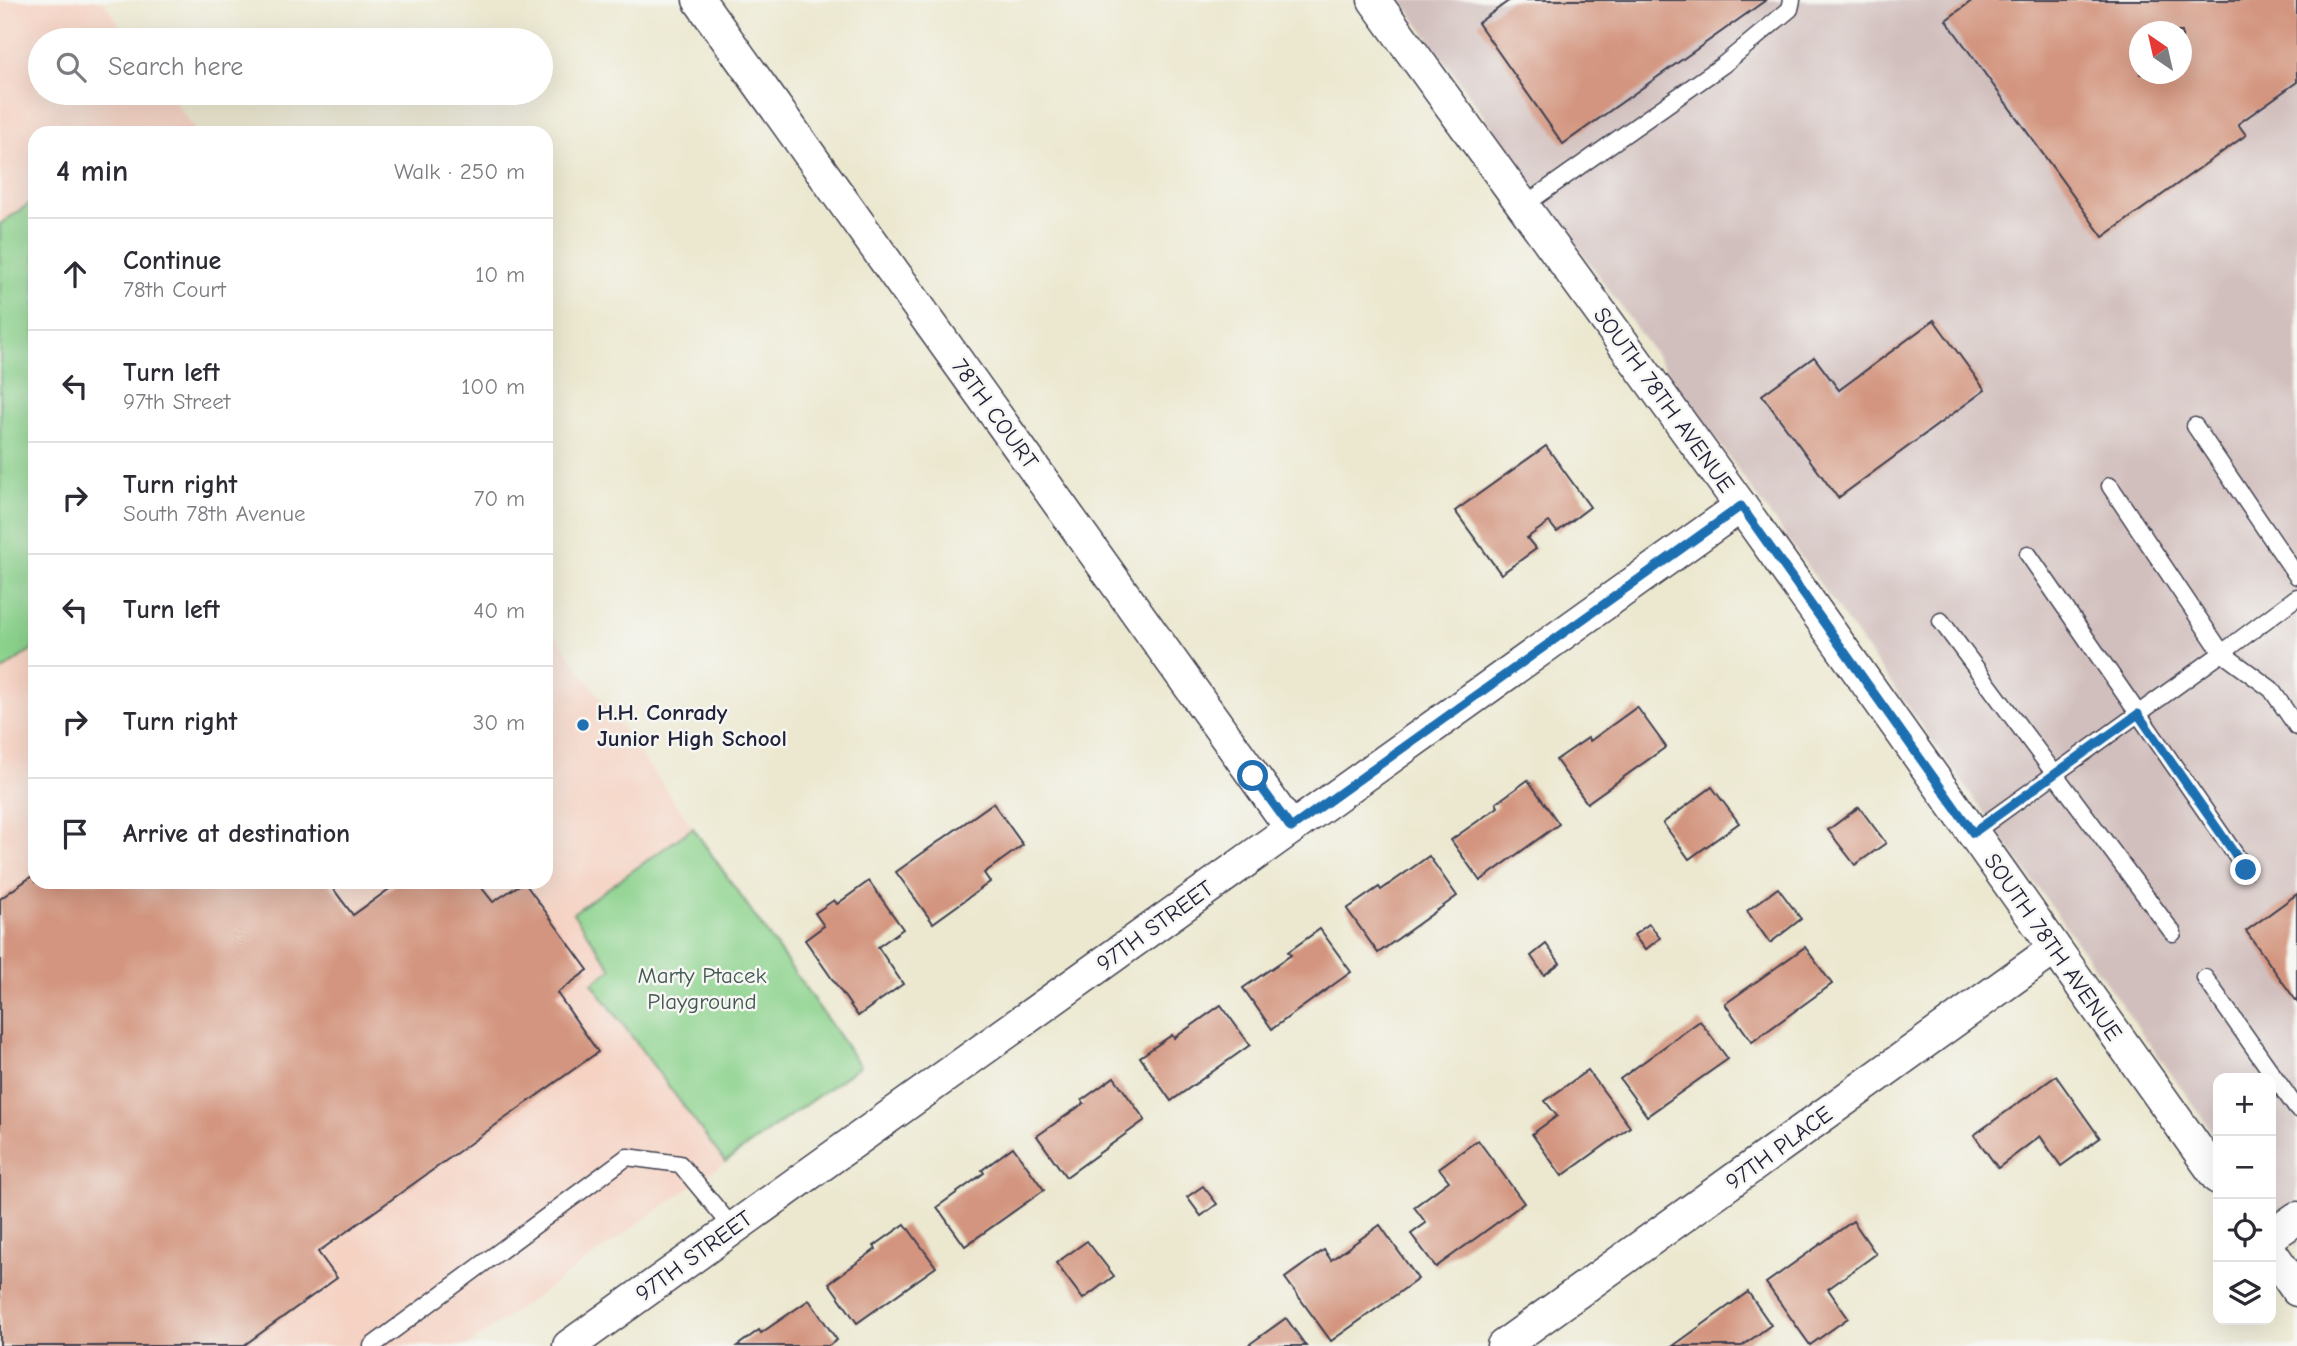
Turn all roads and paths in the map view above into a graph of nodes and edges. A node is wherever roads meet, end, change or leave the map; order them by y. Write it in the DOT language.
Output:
graph roads {
  1 [pos="699,0"];
  2 [pos="1374,0"];
  3 [pos="1792,0"];
  4 [pos="1523,206"];
  5 [pos="2195,426"];
  6 [pos="2110,486"];
  7 [pos="1741,506"];
  8 [pos="2028,554"];
  9 [pos="2297,576"];
  10 [pos="2297,597"];
  11 [pos="1941,621"];
  12 [pos="2222,653"];
  13 [pos="2138,714"];
  14 [pos="2297,727"];
  15 [pos="2056,774"];
  16 [pos="1291,828"];
  17 [pos="1973,833"];
  18 [pos="2246,870"];
  19 [pos="2173,933"];
  20 [pos="2054,949"];
  21 [pos="2206,978"];
  22 [pos="2297,1109"];
  23 [pos="2213,1171"];
  24 [pos="2297,1218"];
  25 [pos="733,1228"];
  26 [pos="2276,1233"];
  27 [pos="2276,1259"];
  28 [pos="2297,1290"];
  29 [pos="372,1346"];
  30 [pos="569,1346"];
  31 [pos="1503,1346"];
  1 -- 16 [label="street, 78TH COURT"];
  2 -- 4 [label="street, SOUTH 78TH AVENUE"];
  3 -- 4 [label="lane"];
  4 -- 7 [label="street, SOUTH 78TH AVENUE"];
  5 -- 9 [label="lane"];
  6 -- 12 [label="lane"];
  7 -- 16 [label="street, 97TH STREET"];
  7 -- 17 [label="street, SOUTH 78TH AVENUE"];
  8 -- 13 [label="lane"];
  10 -- 12 [label="lane"];
  11 -- 15 [label="lane"];
  12 -- 13 [label="lane"];
  12 -- 14 [label="lane"];
  13 -- 15 [label="lane"];
  13 -- 18 [label="lane"];
  15 -- 17 [label="lane"];
  15 -- 19 [label="lane"];
  16 -- 25 [label="street, 97TH STREET"];
  17 -- 20 [label="street, SOUTH 78TH AVENUE"];
  20 -- 23 [label="street, SOUTH 78TH AVENUE"];
  20 -- 31 [label="street, 97TH PLACE"];
  21 -- 22 [label="lane"];
  24 -- 26 [label="street"];
  25 -- 29 [label="lane"];
  25 -- 30 [label="street, 97TH STREET"];
  27 -- 28 [label="street"];
}
